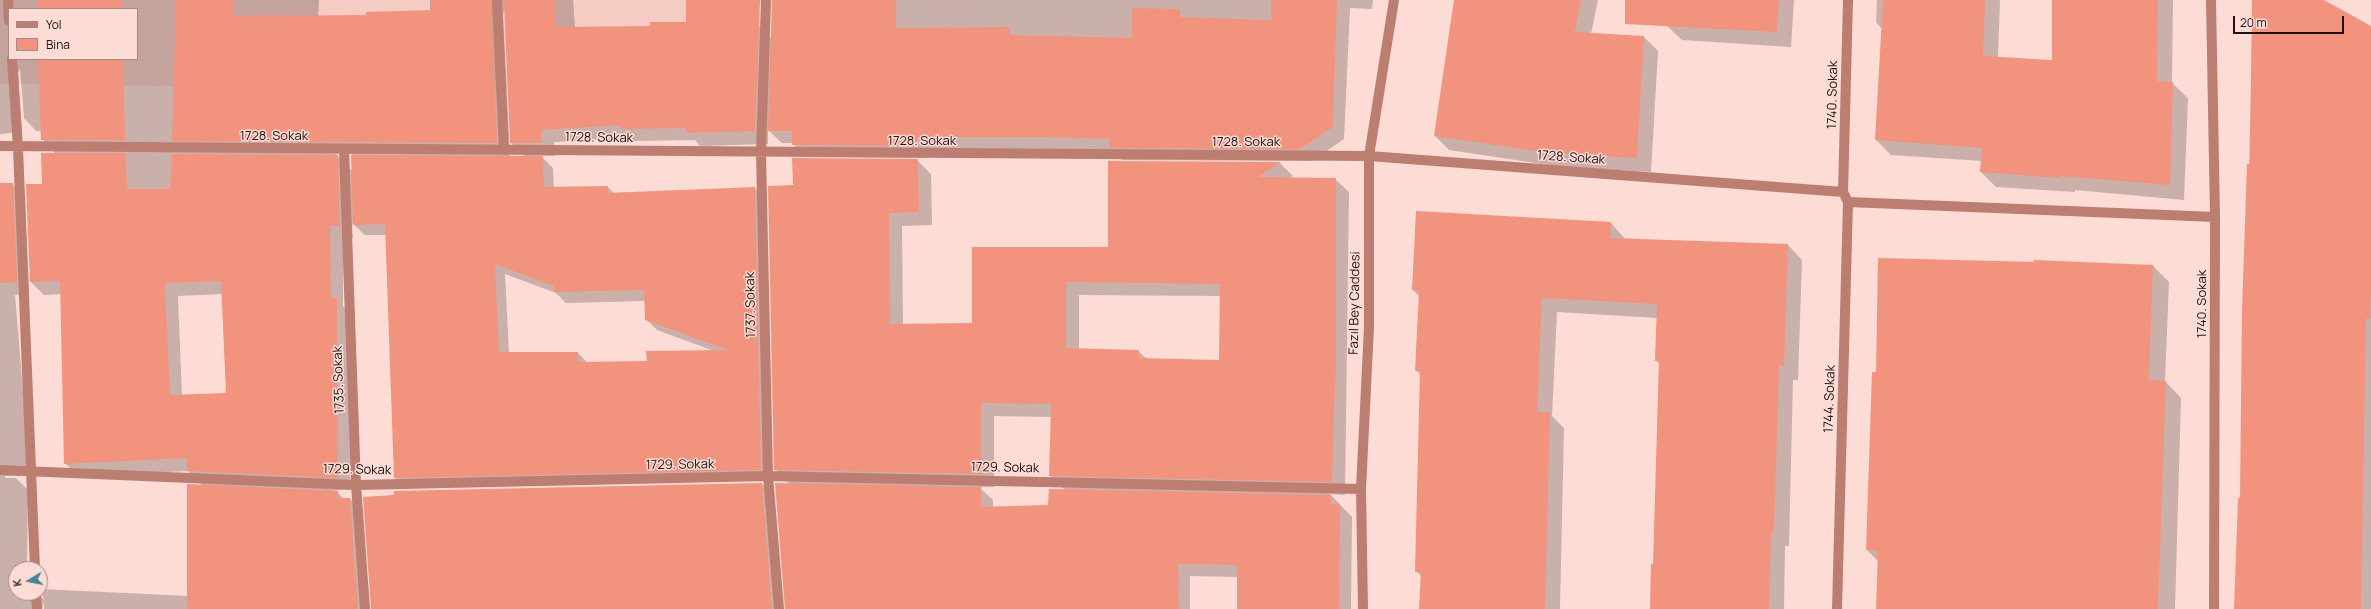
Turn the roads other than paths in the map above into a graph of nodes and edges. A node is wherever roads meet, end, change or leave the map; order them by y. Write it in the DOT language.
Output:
graph roads {
  1 [pos="497,0"];
  2 [pos="766,0"];
  3 [pos="1394,0"];
  4 [pos="1848,0"];
  5 [pos="2211,0"];
  6 [pos="12,60"];
  7 [pos="0,146"];
  8 [pos="18,148"];
  9 [pos="344,149"];
  10 [pos="504,150"];
  11 [pos="761,153"];
  12 [pos="1369,156"];
  13 [pos="1843,192"];
  14 [pos="1848,202"];
  15 [pos="2215,217"];
  16 [pos="0,470"];
  17 [pos="31,472"];
  18 [pos="768,476"];
  19 [pos="356,485"];
  20 [pos="1362,489"];
  21 [pos="35,561"];
  22 [pos="365,609"];
  23 [pos="779,609"];
  24 [pos="1363,609"];
  25 [pos="1837,609"];
  26 [pos="2214,609"];
  1 -- 10 [label="street"];
  2 -- 11 [label="street, 1737. Sokak"];
  3 -- 12 [label="street, Fazıl Bey Caddesi"];
  4 -- 13 [label="street, 1740. Sokak"];
  5 -- 15 [label="street, 1740. Sokak"];
  6 -- 8 [label="street"];
  7 -- 8 [label="street, 1728. Sokak"];
  8 -- 9 [label="street, 1728. Sokak"];
  8 -- 17 [label="street"];
  9 -- 10 [label="street, 1728. Sokak"];
  9 -- 19 [label="street, 1735. Sokak"];
  10 -- 11 [label="street, 1728. Sokak"];
  11 -- 12 [label="street, 1728. Sokak"];
  11 -- 18 [label="street, 1737. Sokak"];
  12 -- 13 [label="street, 1728. Sokak"];
  12 -- 20 [label="street, Fazıl Bey Caddesi"];
  13 -- 14 [label="street, 1744. Sokak"];
  14 -- 15 [label="street"];
  14 -- 25 [label="street, 1744. Sokak"];
  15 -- 26 [label="street, 1740. Sokak"];
  16 -- 17 [label="street, 1729. Sokak"];
  17 -- 19 [label="street, 1729. Sokak"];
  17 -- 21 [label="street"];
  18 -- 19 [label="street, 1729. Sokak"];
  18 -- 20 [label="street, 1729. Sokak"];
  18 -- 23 [label="street, 1737. Sokak"];
  19 -- 22 [label="street, 1735. Sokak"];
  20 -- 24 [label="street, Fazıl Bey Caddesi"];
}
